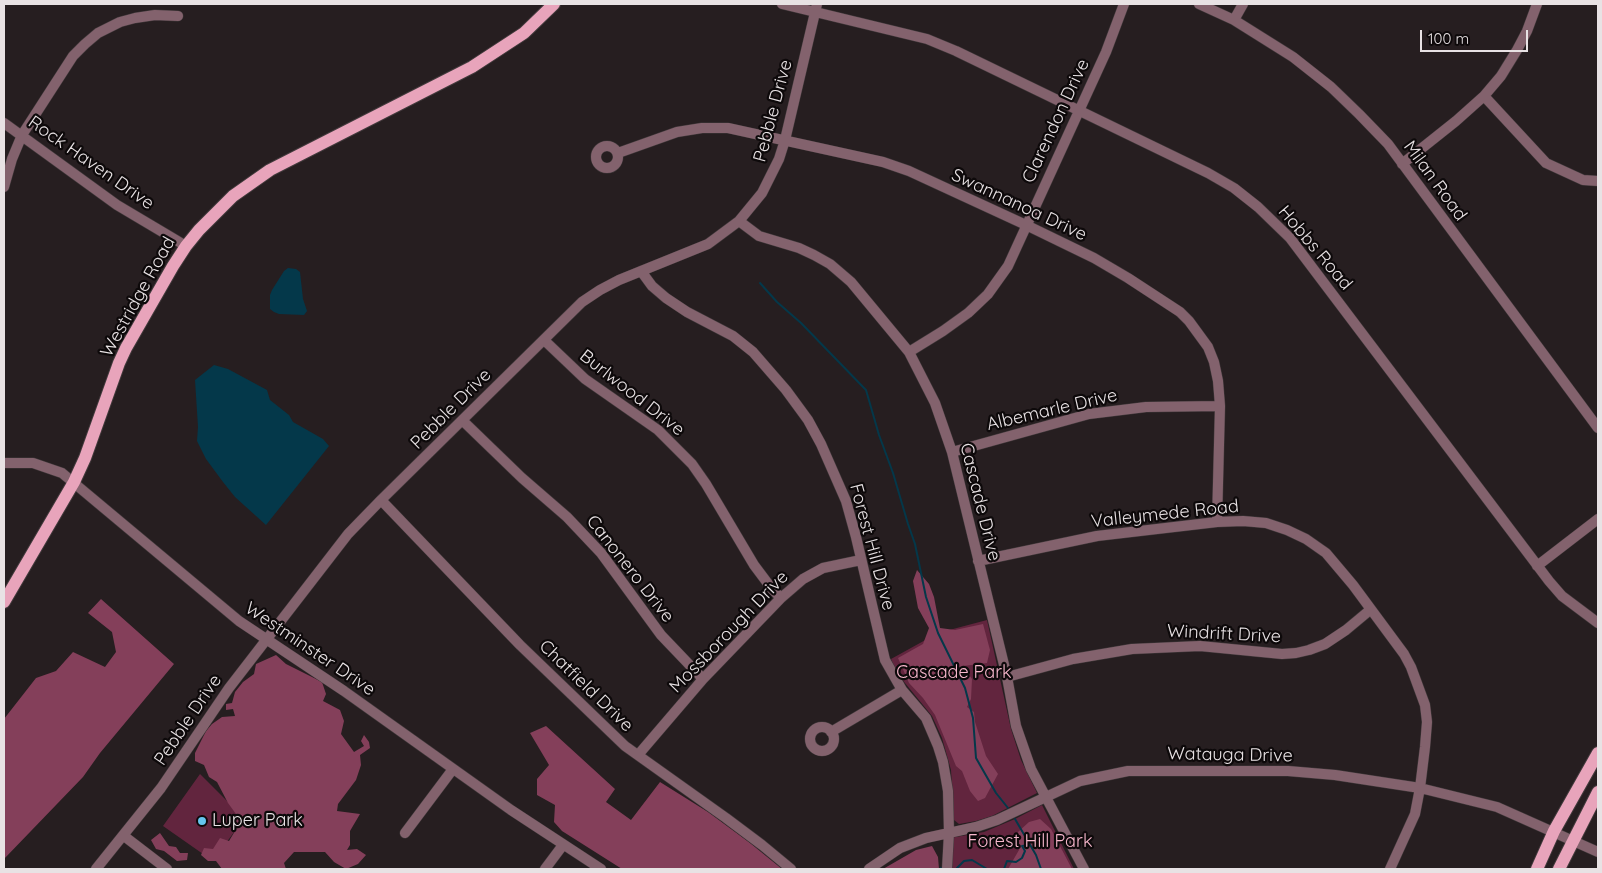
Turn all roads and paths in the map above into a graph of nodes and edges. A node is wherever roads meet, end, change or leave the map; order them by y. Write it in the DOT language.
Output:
graph roads {
  1 [pos="554,4"];
  2 [pos="782,4"];
  3 [pos="1124,4"];
  4 [pos="1199,4"];
  5 [pos="1243,4"];
  6 [pos="1537,4"];
  7 [pos="816,8"];
  8 [pos="178,16"];
  9 [pos="1234,20"];
  10 [pos="1484,96"];
  11 [pos="1079,110"];
  12 [pos="4,123"];
  13 [pos="22,134"];
  14 [pos="785,140"];
  15 [pos="618,153"];
  16 [pos="1402,164"];
  17 [pos="1598,181"];
  18 [pos="4,187"];
  19 [pos="739,221"];
  20 [pos="1026,225"];
  21 [pos="186,246"];
  22 [pos="641,271"];
  23 [pos="544,340"];
  24 [pos="909,352"];
  25 [pos="1220,406"];
  26 [pos="462,421"];
  27 [pos="1598,428"];
  28 [pos="952,452"];
  29 [pos="4,463"];
  30 [pos="74,482"];
  31 [pos="381,500"];
  32 [pos="1598,519"];
  33 [pos="1217,522"];
  34 [pos="861,560"];
  35 [pos="978,561"];
  36 [pos="1537,566"];
  37 [pos="781,598"];
  38 [pos="4,602"];
  39 [pos="1370,610"];
  40 [pos="1598,623"];
  41 [pos="266,640"];
  42 [pos="1006,677"];
  43 [pos="703,679"];
  44 [pos="902,690"];
  45 [pos="831,732"];
  46 [pos="1598,753"];
  47 [pos="638,755"];
  48 [pos="453,769"];
  49 [pos="1420,788"];
  50 [pos="1598,792"];
  51 [pos="1044,797"];
  52 [pos="1554,832"];
  53 [pos="405,833"];
  54 [pos="949,833"];
  55 [pos="124,836"];
  56 [pos="1572,840"];
  57 [pos="563,845"];
  58 [pos="1598,852"];
  59 [pos="96,869"];
  60 [pos="167,869"];
  61 [pos="545,869"];
  62 [pos="601,869"];
  63 [pos="791,869"];
  64 [pos="868,869"];
  65 [pos="947,869"];
  66 [pos="1084,869"];
  67 [pos="1390,869"];
  68 [pos="1536,869"];
  69 [pos="1559,869"];
  1 -- 21 [label="main road, Westridge Road"];
  2 -- 7 [label="street, Hobbs Road"];
  3 -- 11 [label="street, Clarendon Drive"];
  4 -- 9 [label="street, Milan Road"];
  5 -- 9 [label="street"];
  6 -- 10 [label="street"];
  7 -- 11 [label="street, Hobbs Road"];
  7 -- 14 [label="street, Pebble Drive"];
  8 -- 13 [label="street"];
  9 -- 16 [label="street, Milan Road"];
  10 -- 16 [label="street"];
  10 -- 17 [label="street"];
  11 -- 20 [label="street, Clarendon Drive"];
  11 -- 36 [label="street, Hobbs Road"];
  12 -- 13 [label="street, Rock Haven Drive"];
  13 -- 18 [label="street"];
  13 -- 21 [label="street, Rock Haven Drive"];
  14 -- 15 [label="street, Swannanoa Drive"];
  14 -- 19 [label="street, Pebble Drive"];
  14 -- 20 [label="street, Swannanoa Drive"];
  16 -- 27 [label="street, Milan Road"];
  19 -- 22 [label="street, Pebble Drive"];
  19 -- 24 [label="street, Cascade Drive"];
  20 -- 24 [label="street, Clarendon Drive"];
  20 -- 25 [label="street, Swannanoa Drive"];
  21 -- 30 [label="main road, Westridge Road"];
  22 -- 23 [label="street, Pebble Drive"];
  22 -- 34 [label="street, Forest Hill Drive"];
  23 -- 26 [label="street, Pebble Drive"];
  23 -- 37 [label="street, Burlwood Drive"];
  24 -- 28 [label="street, Cascade Drive"];
  25 -- 28 [label="street, Albemarle Drive"];
  25 -- 33 [label="street, Swannanoa Drive"];
  26 -- 31 [label="street, Pebble Drive"];
  26 -- 43 [label="street, Canonero Drive"];
  28 -- 35 [label="street, Cascade Drive"];
  29 -- 30 [label="street, Westminster Drive"];
  30 -- 38 [label="main road, Westridge Road"];
  30 -- 41 [label="street, Westminster Drive"];
  31 -- 41 [label="street, Pebble Drive"];
  31 -- 47 [label="street, Chatfield Drive"];
  32 -- 36 [label="street"];
  33 -- 35 [label="street, Valleymede Road"];
  33 -- 39 [label="street, Valleymede Road"];
  34 -- 37 [label="street, Mossborough Drive"];
  34 -- 44 [label="street, Forest Hill Drive"];
  35 -- 42 [label="street, Cascade Drive"];
  36 -- 40 [label="street, Hobbs Road"];
  37 -- 43 [label="street, Mossborough Drive"];
  39 -- 42 [label="street, Windrift Drive"];
  39 -- 49 [label="street, Valleymede Road"];
  41 -- 48 [label="street, Westminster Drive"];
  41 -- 55 [label="street, Pebble Drive"];
  42 -- 51 [label="street, Cascade Drive"];
  43 -- 47 [label="street, Mossborough Drive"];
  44 -- 45 [label="street"];
  44 -- 54 [label="street, Forest Hill Drive"];
  46 -- 52 [label="main road"];
  47 -- 63 [label="street, Chatfield Drive"];
  48 -- 53 [label="street"];
  48 -- 57 [label="street, Westminster Drive"];
  49 -- 51 [label="street, Watauga Drive"];
  49 -- 52 [label="street, Watauga Drive"];
  49 -- 67 [label="street, Valleymede Road"];
  50 -- 56 [label="main road"];
  51 -- 54 [label="street, Watauga Drive"];
  51 -- 66 [label="street, Cascade Drive"];
  52 -- 56 [label="street, Watauga Drive"];
  52 -- 68 [label="main road"];
  54 -- 64 [label="street, Watauga Drive"];
  54 -- 65 [label="street, Forest Hill Drive"];
  55 -- 59 [label="street, Pebble Drive"];
  55 -- 60 [label="street"];
  56 -- 58 [label="street, Watauga Drive"];
  56 -- 69 [label="main road"];
  57 -- 61 [label="street"];
  57 -- 62 [label="street, Westminster Drive"];
}
